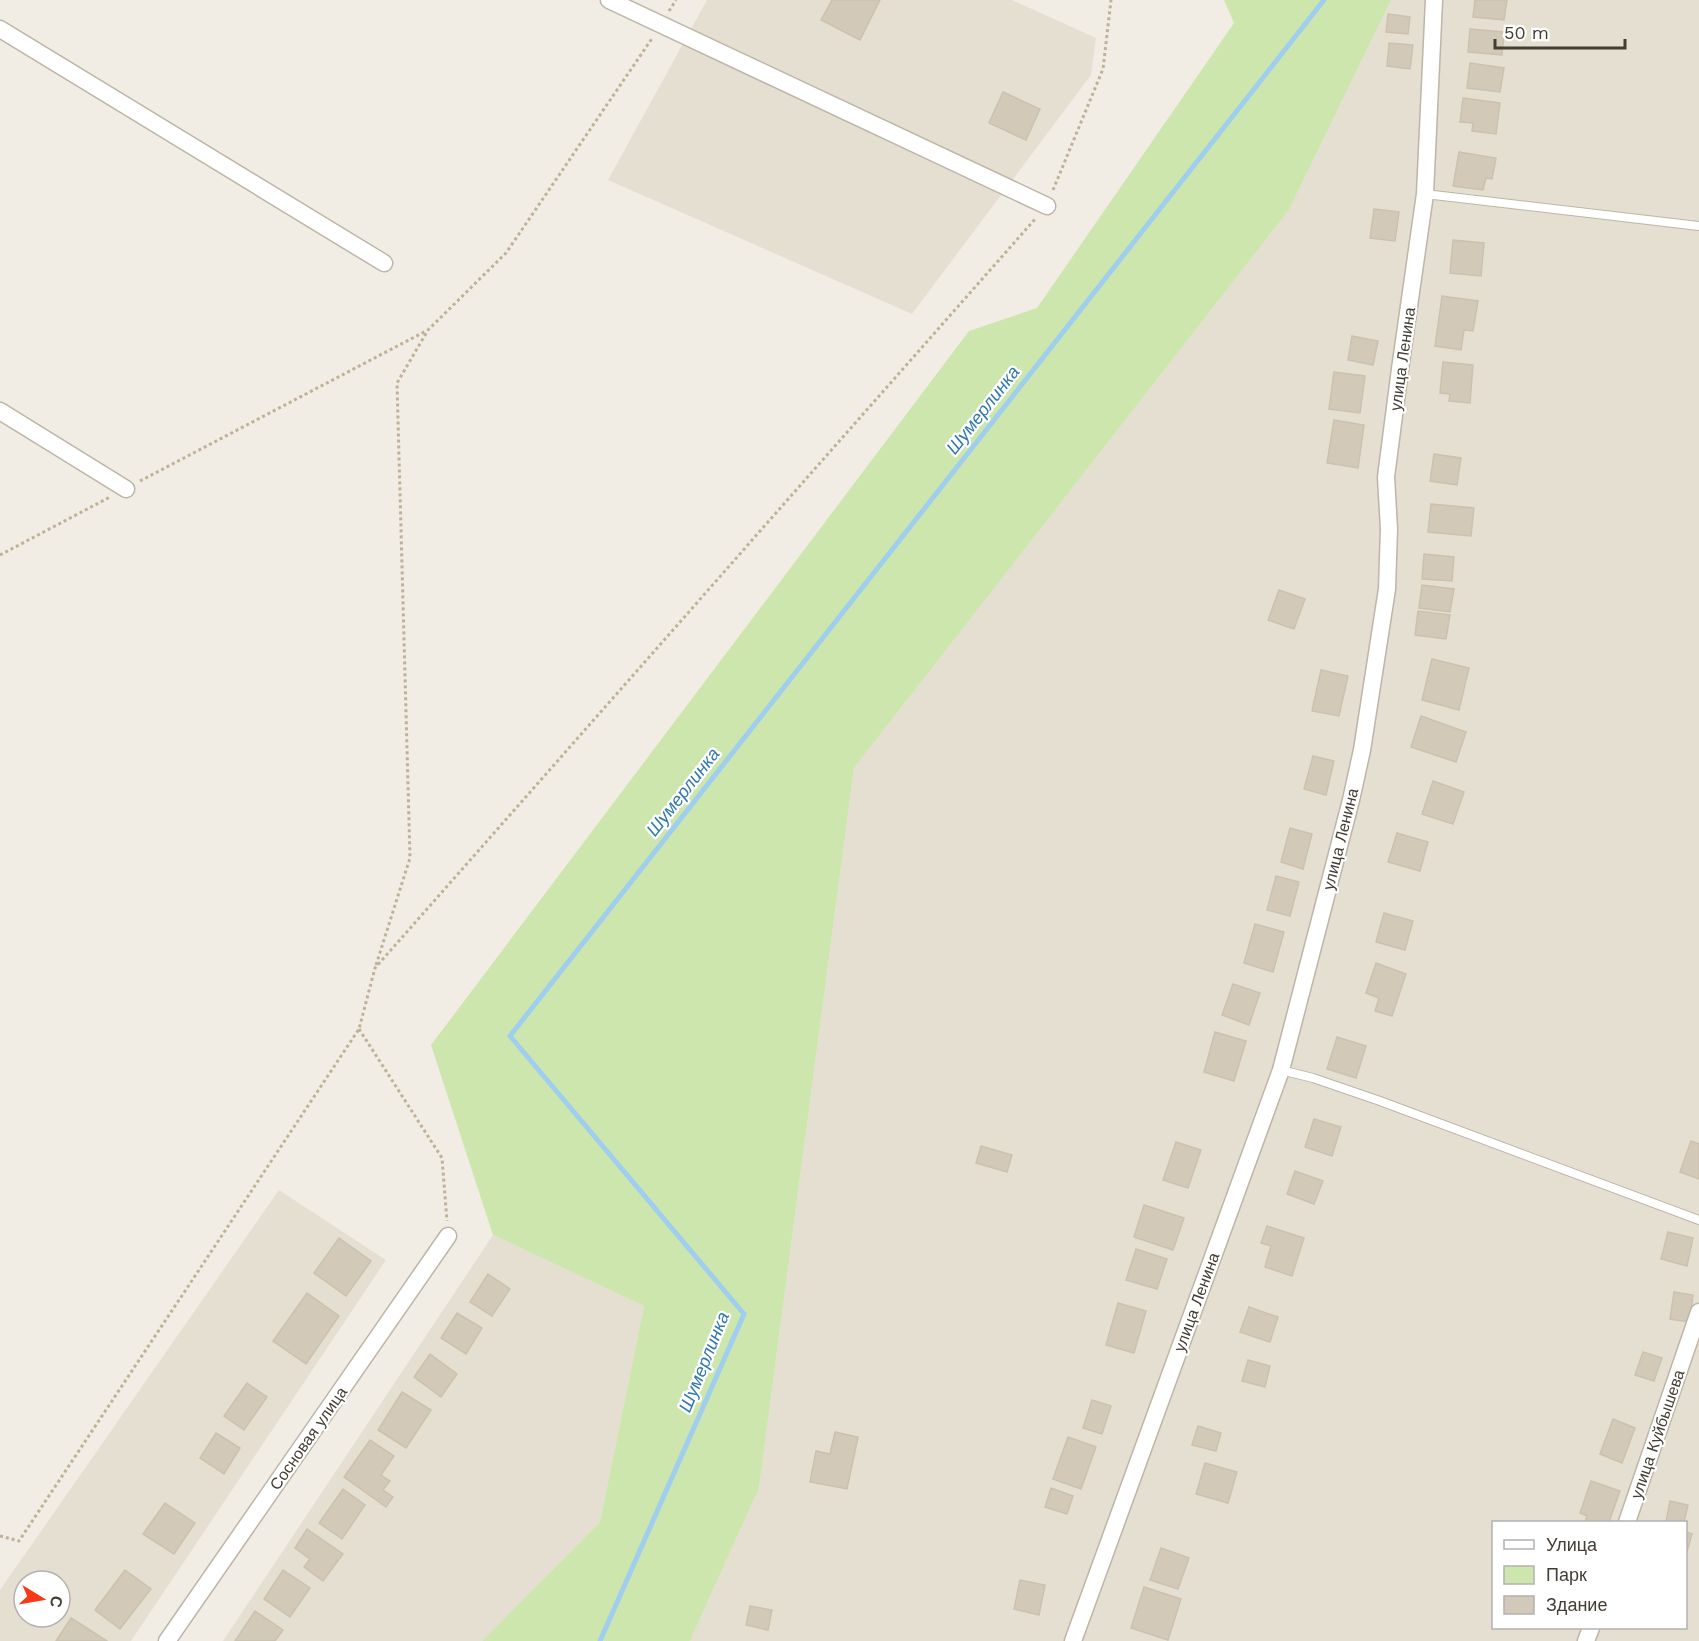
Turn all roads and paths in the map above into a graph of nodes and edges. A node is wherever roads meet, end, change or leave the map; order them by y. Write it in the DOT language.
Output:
graph roads {
  1 [pos="609,0"];
  2 [pos="676,0"];
  3 [pos="1111,0"];
  4 [pos="1434,0"];
  5 [pos="661,25"];
  6 [pos="0,29"];
  7 [pos="1425,194"];
  8 [pos="1047,206"];
  9 [pos="1699,226"];
  10 [pos="384,263"];
  11 [pos="428,330"];
  12 [pos="0,411"];
  13 [pos="126,489"];
  14 [pos="0,555"];
  15 [pos="375,968"];
  16 [pos="358,1029"];
  17 [pos="1281,1070"];
  18 [pos="1699,1220"];
  19 [pos="448,1236"];
  20 [pos="1699,1312"];
  21 [pos="1627,1521"];
  22 [pos="0,1536"];
  23 [pos="167,1641"];
  24 [pos="1072,1641"];
  1 -- 5 [label="street"];
  2 -- 5 [label="path"];
  3 -- 8 [label="path"];
  4 -- 7 [label="street, улица Ленина"];
  5 -- 8 [label="street"];
  5 -- 11 [label="path"];
  6 -- 10 [label="street"];
  7 -- 9 [label="lane"];
  7 -- 17 [label="street, улица Ленина"];
  8 -- 15 [label="path"];
  11 -- 13 [label="path"];
  11 -- 15 [label="path"];
  12 -- 13 [label="street"];
  13 -- 14 [label="path"];
  15 -- 16 [label="path"];
  16 -- 19 [label="path"];
  16 -- 22 [label="path"];
  17 -- 18 [label="lane"];
  17 -- 24 [label="street, улица Ленина"];
  19 -- 23 [label="street, Сосновая улица"];
  20 -- 21 [label="street, улица Куйбышева"];
}
